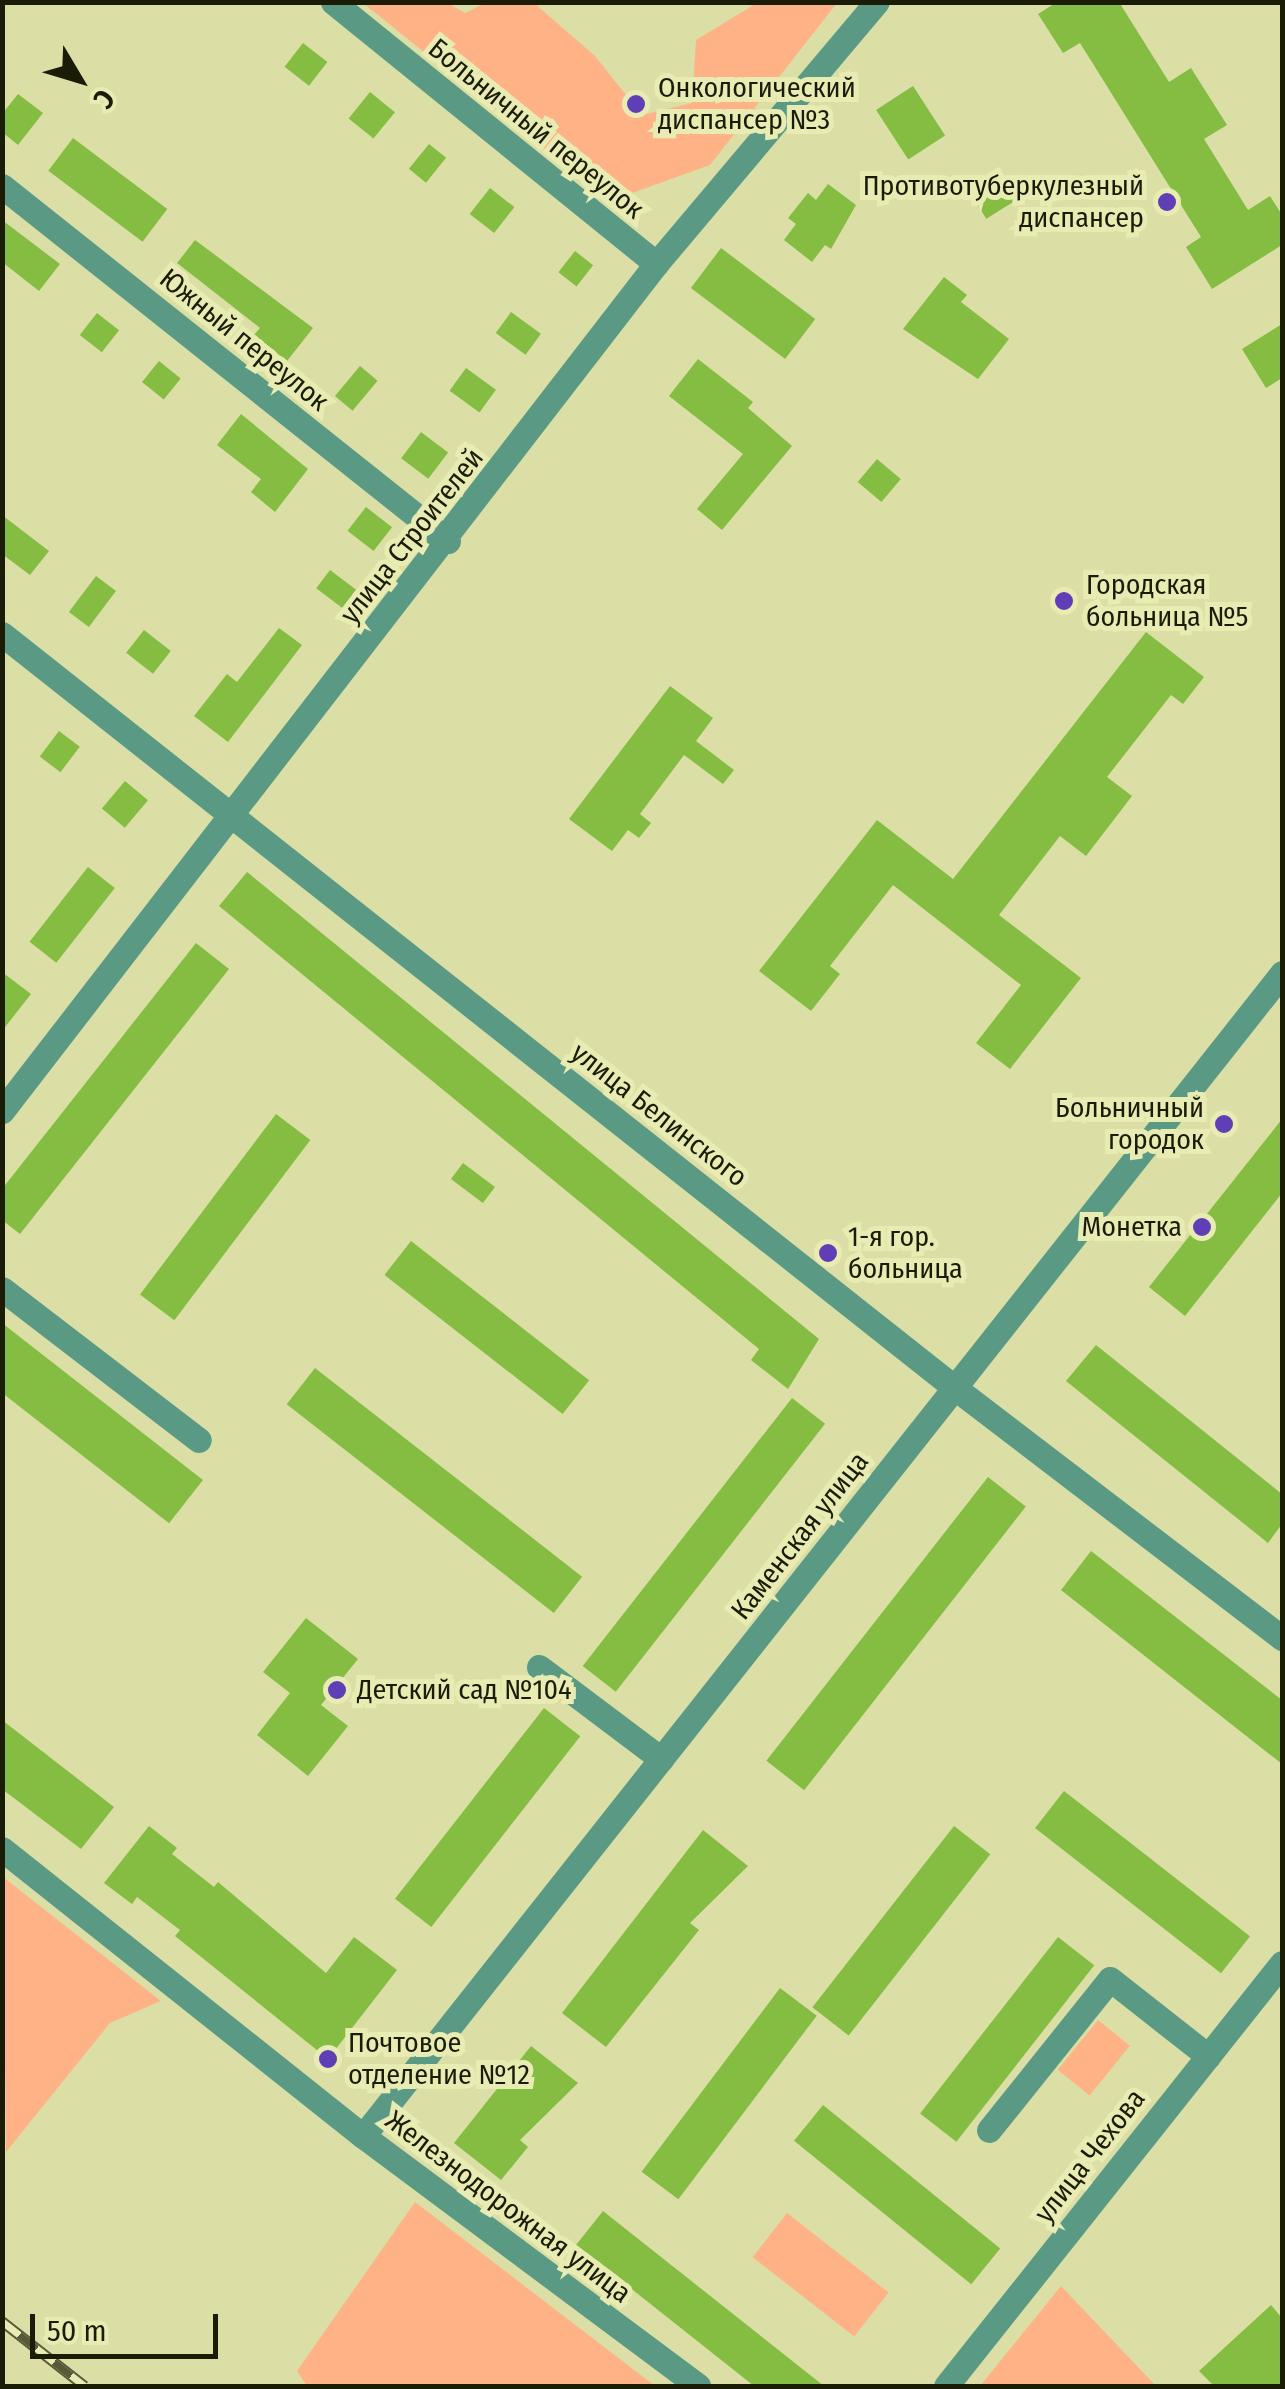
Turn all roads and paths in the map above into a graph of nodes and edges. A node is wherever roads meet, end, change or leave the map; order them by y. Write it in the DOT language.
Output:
graph roads {
  1 [pos="333,2"];
  2 [pos="876,2"];
  3 [pos="2,186"];
  4 [pos="656,264"];
  5 [pos="448,541"];
  6 [pos="2,634"];
  7 [pos="232,816"];
  8 [pos="1282,974"];
  9 [pos="2,1111"];
  10 [pos="2,1289"];
  11 [pos="956,1388"];
  12 [pos="199,1440"];
  13 [pos="1282,1638"];
  14 [pos="539,1667"];
  15 [pos="661,1759"];
  16 [pos="2,1849"];
  17 [pos="1282,1963"];
  18 [pos="1208,2056"];
  19 [pos="989,2130"];
  20 [pos="363,2136"];
  21 [pos="698,2386"];
  22 [pos="946,2386"];
  1 -- 4 [label="street, Больничный переулок"];
  2 -- 4 [label="street, улица Строителей"];
  3 -- 5 [label="street, Южный переулок"];
  4 -- 5 [label="street, улица Строителей"];
  5 -- 7 [label="street, улица Строителей"];
  6 -- 7 [label="street, улица Белинского"];
  7 -- 9 [label="street, улица Строителей"];
  7 -- 11 [label="street, улица Белинского"];
  8 -- 11 [label="street, Каменская улица"];
  10 -- 12 [label="street"];
  11 -- 13 [label="street, улица Белинского"];
  11 -- 15 [label="street, Каменская улица"];
  14 -- 15 [label="street"];
  15 -- 20 [label="street, Каменская улица"];
  16 -- 20 [label="street, Железнодорожная улица"];
  17 -- 18 [label="street, улица Чехова"];
  18 -- 19 [label="street"];
  18 -- 22 [label="street, улица Чехова"];
  20 -- 21 [label="street, Железнодорожная улица"];
}
